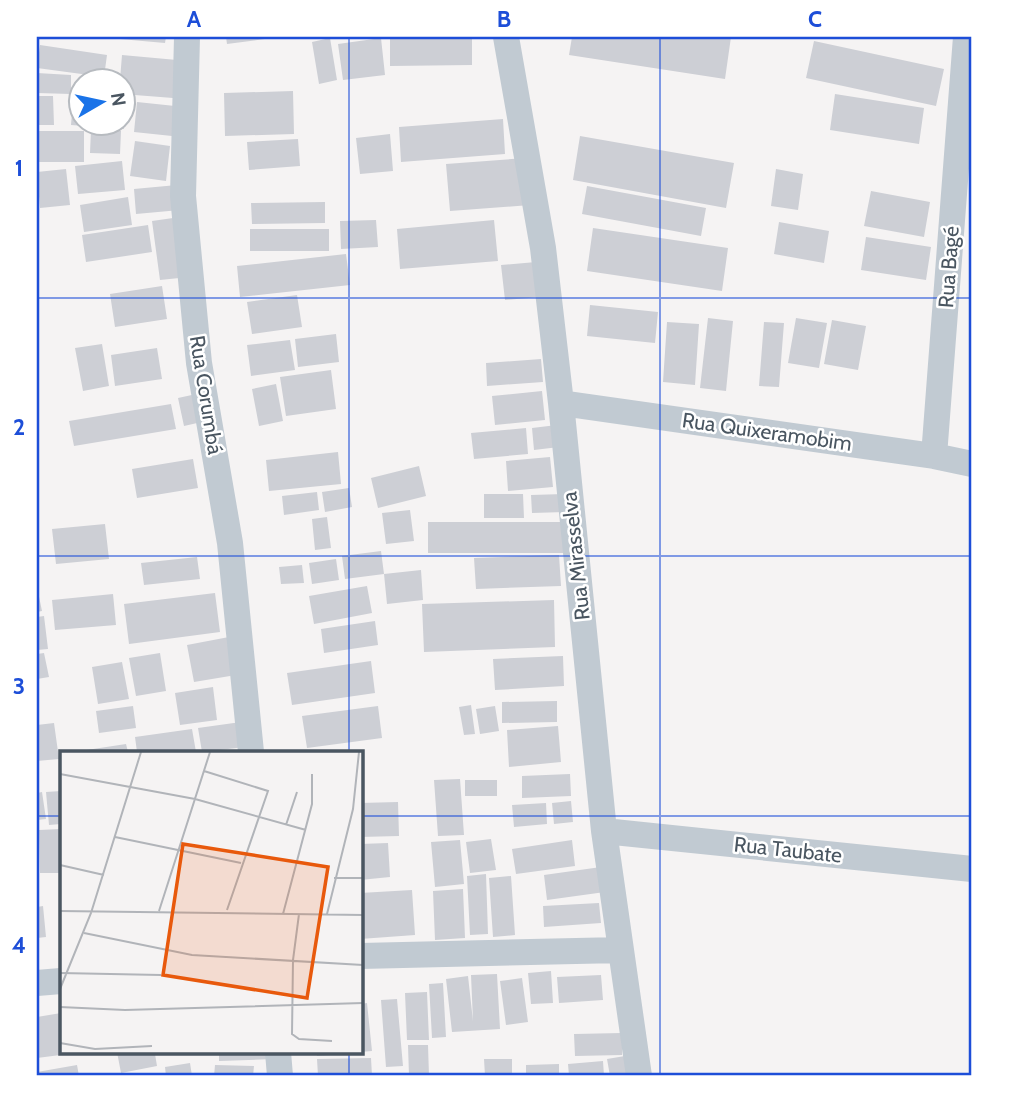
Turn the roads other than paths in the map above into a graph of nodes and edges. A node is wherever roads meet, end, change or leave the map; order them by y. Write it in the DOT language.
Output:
graph roads {
  1 [pos="187,37"];
  2 [pos="506,37"];
  3 [pos="966,37"];
  4 [pos="561,403"];
  5 [pos="934,456"];
  6 [pos="972,464"];
  7 [pos="251,751"];
  8 [pos="604,831"];
  9 [pos="972,869"];
  10 [pos="621,950"];
  11 [pos="362,956"];
  12 [pos="60,981"];
  13 [pos="37,984"];
  14 [pos="278,1054"];
  15 [pos="280,1076"];
  16 [pos="639,1076"];
  1 -- 7 [label="street, Rua Corumbá"];
  2 -- 4 [label="street, Rua Mirasselva"];
  3 -- 5 [label="street, Rua Bagé"];
  4 -- 5 [label="street, Rua Quixeramobim"];
  4 -- 8 [label="street, Rua Mirasselva"];
  5 -- 6 [label="street, Rua Quixeramobim"];
  8 -- 9 [label="street, Rua Taubate"];
  8 -- 10 [label="street, Rua Mirasselva"];
  10 -- 11 [label="street"];
  10 -- 16 [label="street, Rua Mirasselva"];
  12 -- 13 [label="street"];
  14 -- 15 [label="street"];
}
